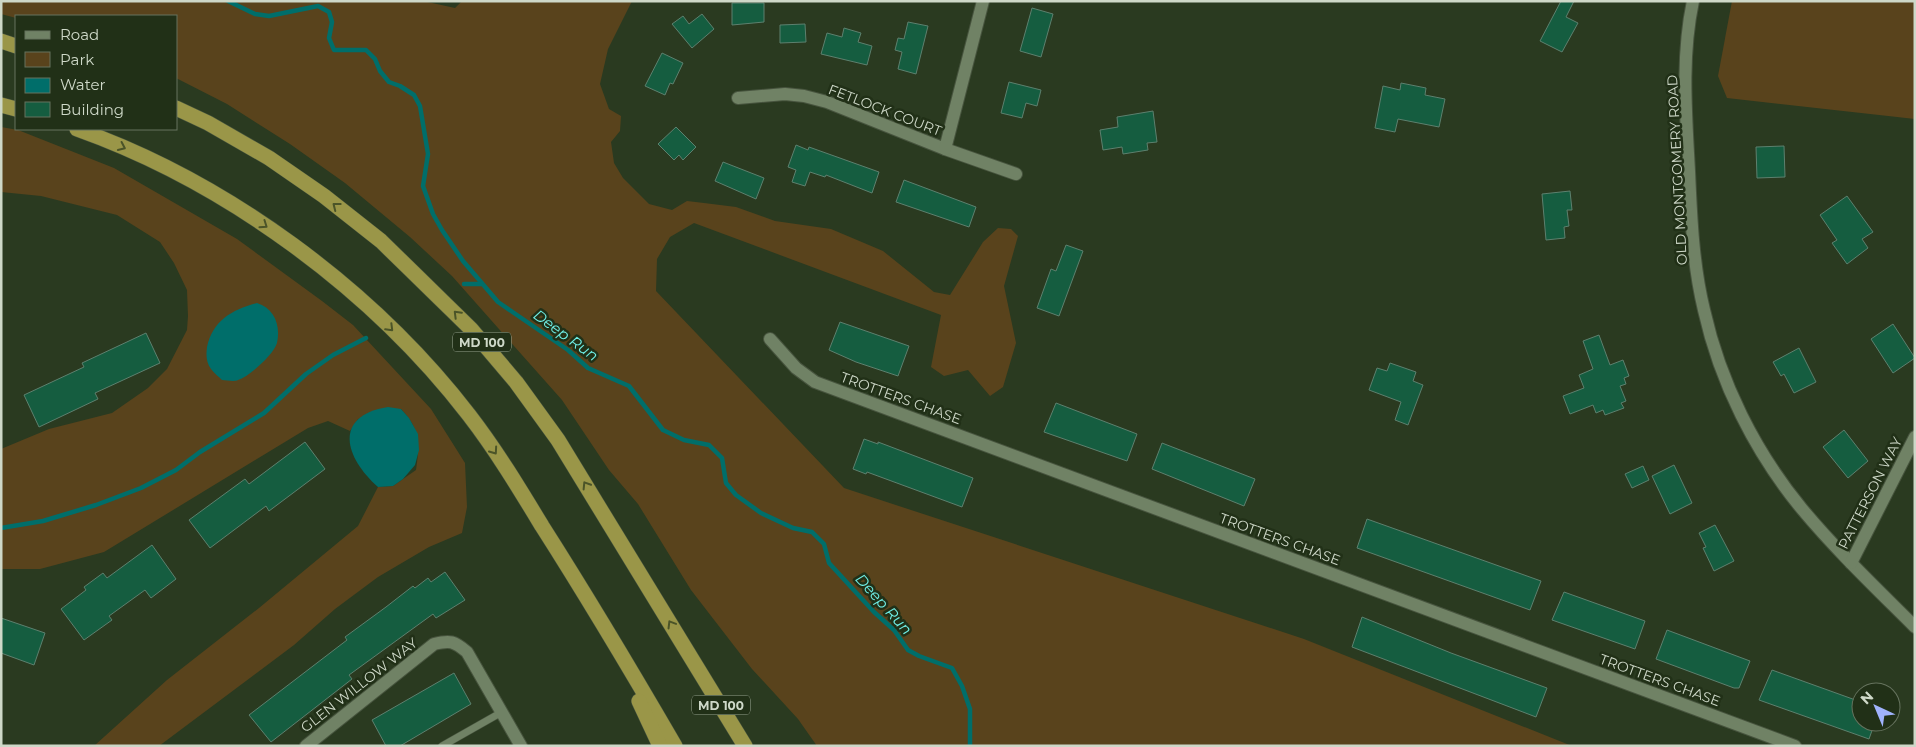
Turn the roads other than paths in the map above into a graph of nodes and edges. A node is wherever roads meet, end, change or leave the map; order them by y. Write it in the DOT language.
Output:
graph roads {
  1 [pos="983,1"];
  2 [pos="1693,1"];
  3 [pos="1,41"];
  4 [pos="15,46"];
  5 [pos="738,98"];
  6 [pos="1,105"];
  7 [pos="15,109"];
  8 [pos="178,109"];
  9 [pos="79,130"];
  10 [pos="945,149"];
  11 [pos="1016,174"];
  12 [pos="770,339"];
  13 [pos="1915,437"];
  14 [pos="1851,563"];
  15 [pos="599,618"];
  16 [pos="1915,627"];
  17 [pos="697,665"];
  18 [pos="502,712"];
  19 [pos="445,745"];
  20 [pos="306,746"];
  21 [pos="521,746"];
  22 [pos="660,746"];
  23 [pos="675,746"];
  24 [pos="745,746"];
  25 [pos="753,746"];
  26 [pos="1794,746"];
  1 -- 10 [label="street"];
  2 -- 14 [label="street, OLD MONTGOMERY ROAD"];
  3 -- 4 [label="highway"];
  5 -- 10 [label="street, FETLOCK COURT"];
  6 -- 7 [label="highway"];
  17 -- 8 [label="highway, MD 100, one-way"];
  9 -- 15 [label="highway, one-way"];
  10 -- 11 [label="street, FETLOCK COURT"];
  12 -- 26 [label="street, TROTTERS CHASE"];
  13 -- 14 [label="street, PATTERSON WAY"];
  14 -- 16 [label="street, OLD MONTGOMERY ROAD"];
  15 -- 22 [label="highway"];
  15 -- 23 [label="highway"];
  17 -- 24 [label="highway, MD 100"];
  17 -- 25 [label="highway"];
  18 -- 19 [label="lane"];
  18 -- 20 [label="street, GLEN WILLOW WAY"];
  18 -- 21 [label="street, GLEN WILLOW WAY"];
}
